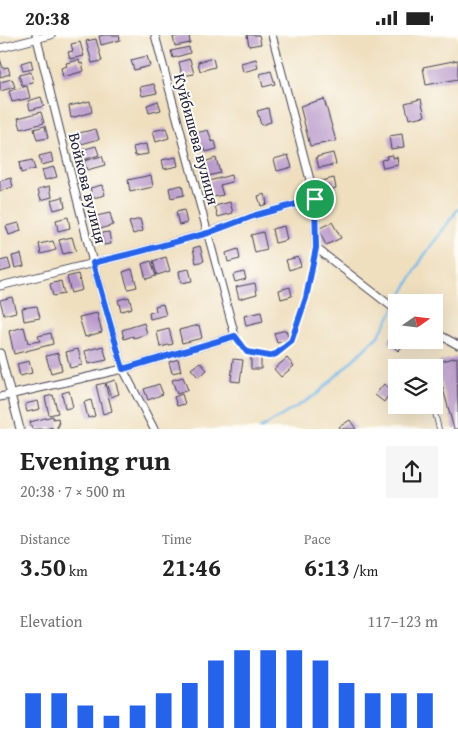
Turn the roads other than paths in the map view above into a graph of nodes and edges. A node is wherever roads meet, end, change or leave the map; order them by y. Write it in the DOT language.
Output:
graph roads {
  1 [pos="51,35"];
  2 [pos="155,35"];
  3 [pos="272,35"];
  4 [pos="37,37"];
  5 [pos="0,48"];
  6 [pos="315,199"];
  7 [pos="208,233"];
  8 [pos="93,263"];
  9 [pos="0,286"];
  10 [pos="388,304"];
  11 [pos="235,336"];
  12 [pos="443,337"];
  13 [pos="458,345"];
  14 [pos="247,352"];
  15 [pos="0,353"];
  16 [pos="123,369"];
  17 [pos="11,394"];
  18 [pos="0,397"];
  19 [pos="435,414"];
  20 [pos="20,429"];
  21 [pos="154,429"];
  22 [pos="439,429"];
  1 -- 4 [label="street"];
  2 -- 7 [label="street, Куйбишева вулиця"];
  3 -- 6 [label="street"];
  4 -- 5 [label="street"];
  4 -- 8 [label="street, Войкова вулиця"];
  6 -- 7 [label="street"];
  6 -- 10 [label="street"];
  7 -- 8 [label="street"];
  7 -- 11 [label="street, Куйбишева вулиця"];
  8 -- 9 [label="street"];
  8 -- 16 [label="street, Войкова вулиця"];
  11 -- 14 [label="lane"];
  11 -- 16 [label="street"];
  12 -- 13 [label="street"];
  15 -- 17 [label="street"];
  16 -- 17 [label="street"];
  16 -- 21 [label="street, Войкова вулиця"];
  17 -- 18 [label="street"];
  17 -- 20 [label="street"];
  19 -- 22 [label="lane"];
}
